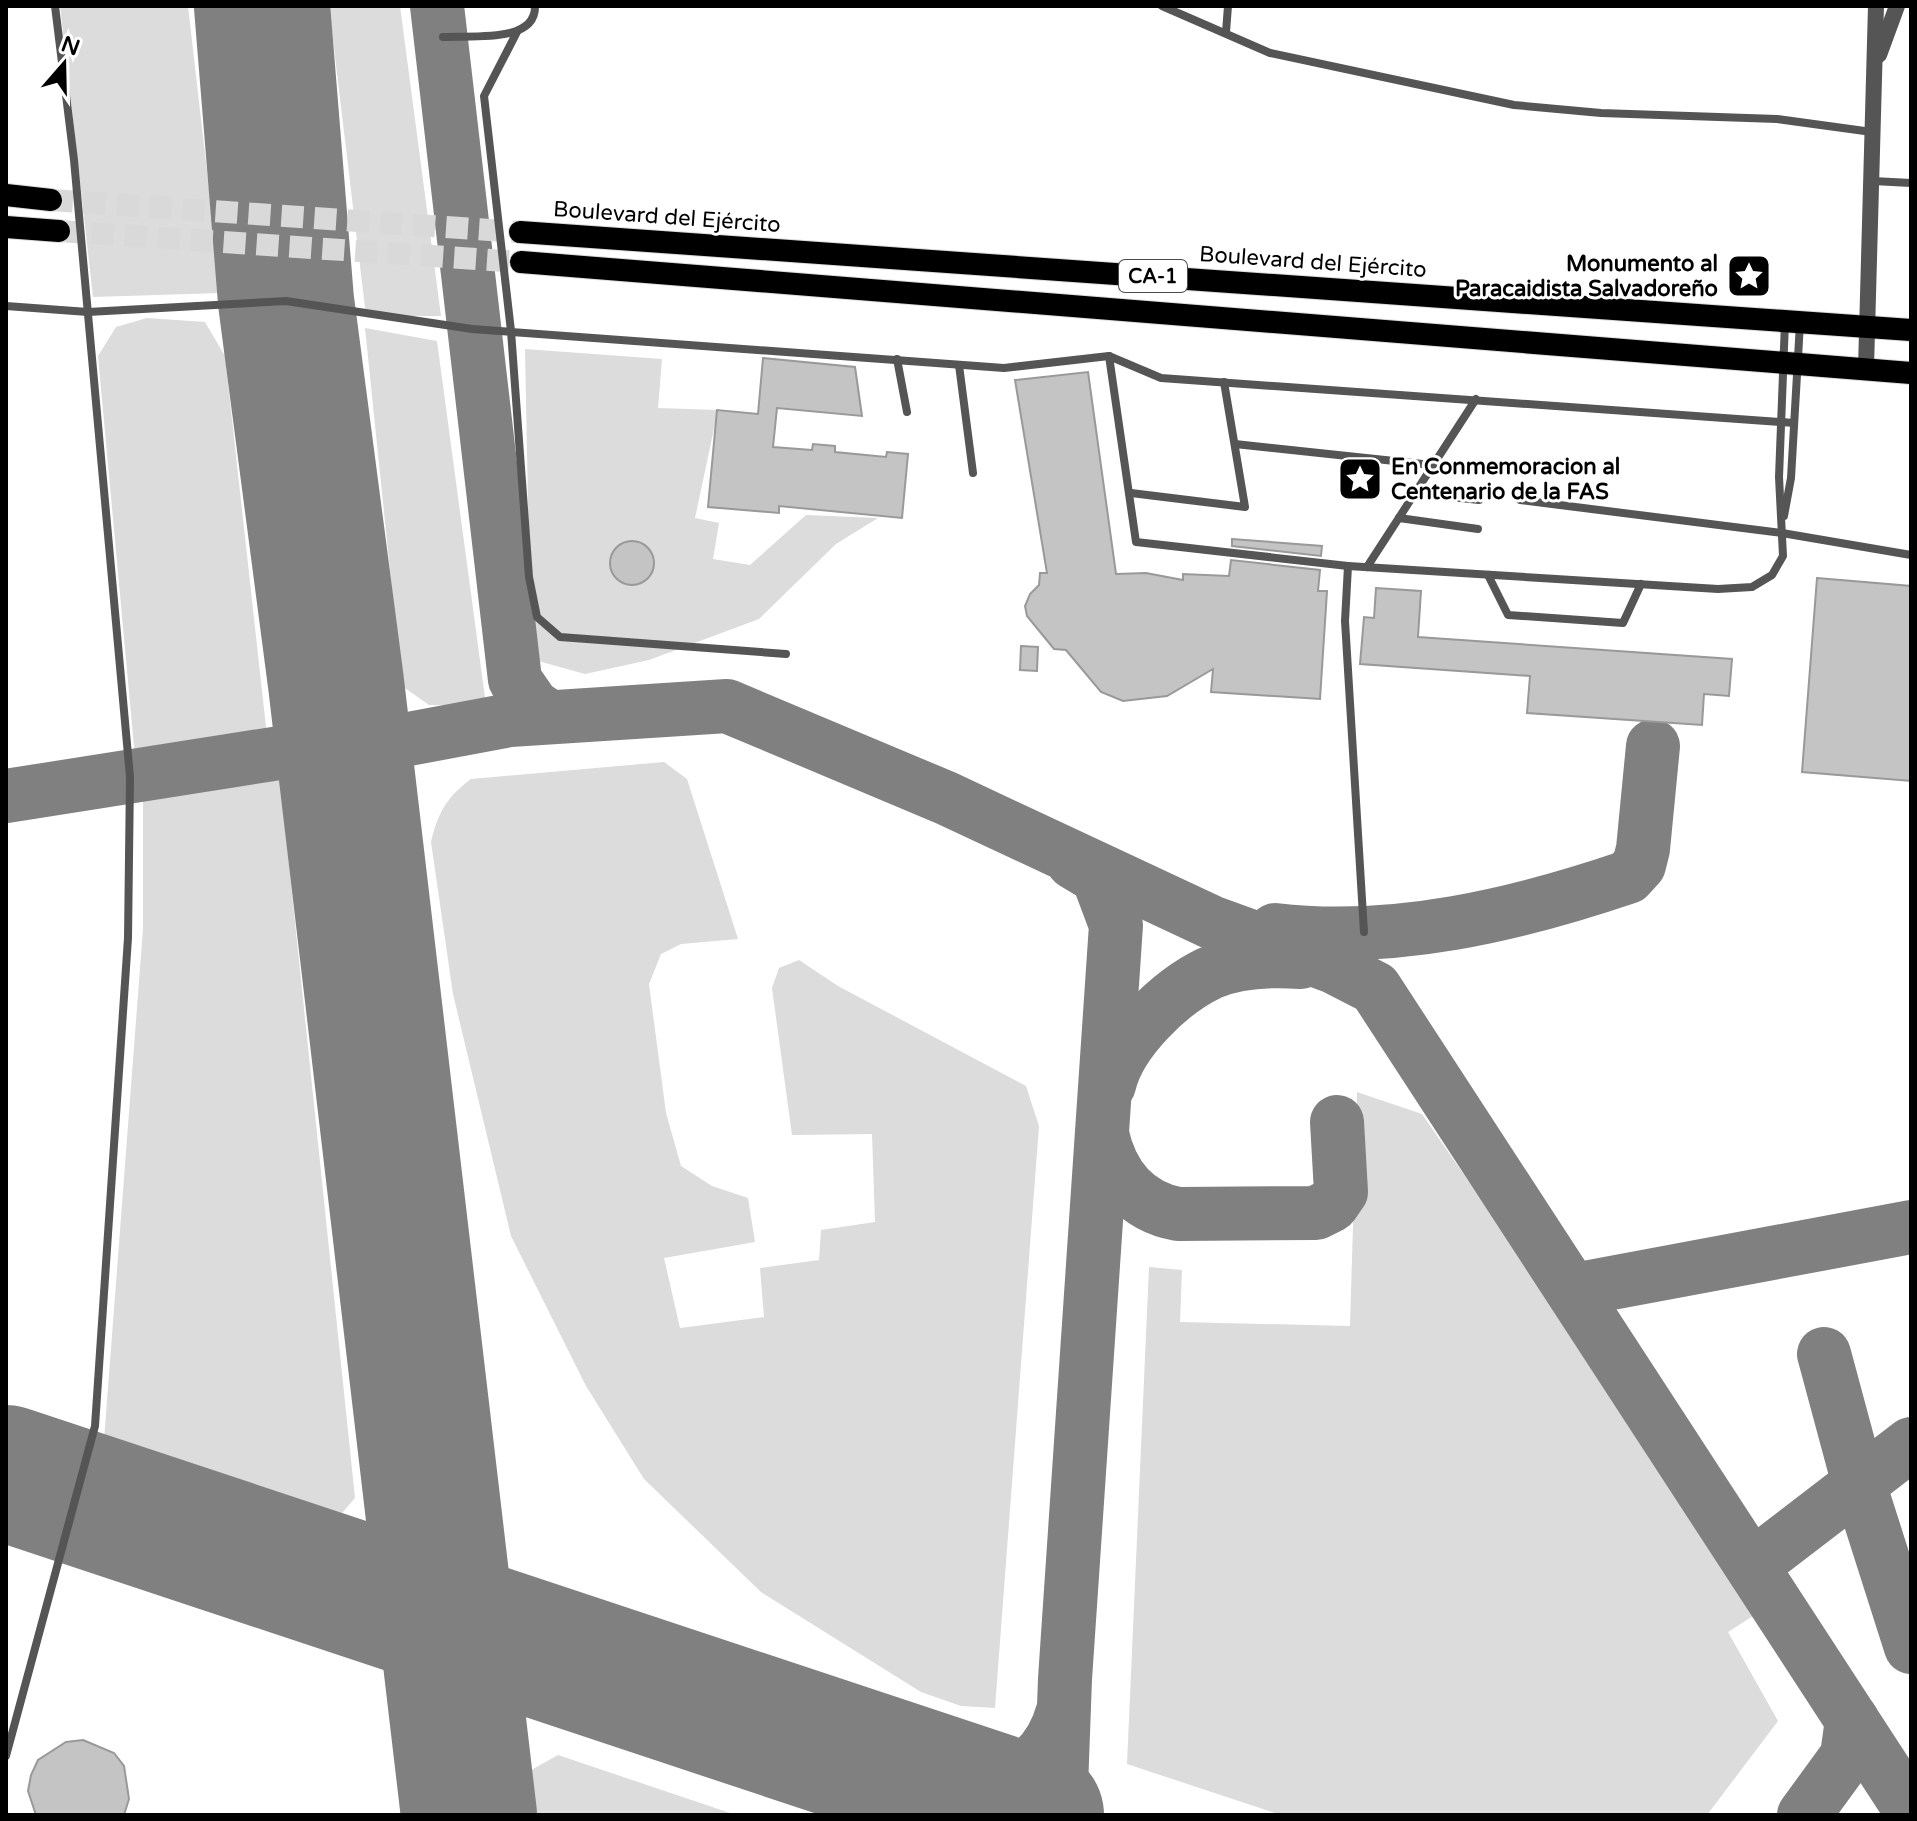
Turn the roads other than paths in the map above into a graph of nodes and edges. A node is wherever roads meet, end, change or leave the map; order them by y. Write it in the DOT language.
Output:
graph roads {
  1 [pos="55,6"];
  2 [pos="535,6"];
  3 [pos="1162,6"];
  4 [pos="1228,6"];
  5 [pos="1876,6"];
  6 [pos="1897,6"];
  7 [pos="517,32"];
  8 [pos="1226,32"];
  9 [pos="443,37"];
  10 [pos="1875,68"];
  11 [pos="1874,133"];
  12 [pos="1873,181"];
  13 [pos="1911,183"];
  14 [pos="6,195"];
  15 [pos="51,200"];
  16 [pos="6,227"];
  17 [pos="59,231"];
  18 [pos="520,232"];
  19 [pos="521,262"];
  20 [pos="6,306"];
  21 [pos="88,312"];
  22 [pos="1793,320"];
  23 [pos="1868,326"];
  24 [pos="1911,330"];
  25 [pos="511,331"];
  26 [pos="1109,356"];
  27 [pos="897,359"];
  28 [pos="1791,362"];
  29 [pos="959,365"];
  30 [pos="1866,368"];
  31 [pos="1911,373"];
  32 [pos="1224,382"];
  33 [pos="1476,399"];
  34 [pos="907,412"];
  35 [pos="1782,423"];
  36 [pos="1794,423"];
  37 [pos="1235,444"];
  38 [pos="1432,465"];
  39 [pos="973,473"];
  40 [pos="1131,493"];
  41 [pos="1414,493"];
  42 [pos="1479,500"];
  43 [pos="1520,500"];
  44 [pos="1399,518"];
  45 [pos="1478,529"];
  46 [pos="1782,533"];
  47 [pos="1911,555"];
  48 [pos="1348,566"];
  49 [pos="1367,567"];
  50 [pos="1488,575"];
  51 [pos="1641,584"];
  52 [pos="786,654"];
  53 [pos="1364,932"];
  54 [pos="6,1756"];
  1 -- 21 [label="lane"];
  2 -- 7 [label="lane"];
  3 -- 8 [label="lane"];
  4 -- 8 [label="lane"];
  5 -- 10 [label="street"];
  6 -- 10 [label="street"];
  7 -- 9 [label="lane"];
  7 -- 25 [label="lane"];
  8 -- 11 [label="lane"];
  10 -- 11 [label="street"];
  11 -- 12 [label="street"];
  12 -- 13 [label="lane"];
  12 -- 23 [label="street"];
  14 -- 15 [label="highway"];
  16 -- 17 [label="highway"];
  18 -- 22 [label="highway, Boulevard del Ejército / CA-1"];
  19 -- 28 [label="highway, CA-1"];
  20 -- 21 [label="lane"];
  21 -- 25 [label="lane"];
  21 -- 54 [label="lane"];
  22 -- 23 [label="highway, Boulevard del Ejército / CA-1"];
  22 -- 28 [label="lane"];
  22 -- 28 [label="lane"];
  23 -- 24 [label="highway, Boulevard del Ejército / CA-1"];
  23 -- 30 [label="street"];
  25 -- 27 [label="lane"];
  25 -- 52 [label="lane"];
  26 -- 29 [label="lane"];
  26 -- 32 [label="lane"];
  26 -- 40 [label="lane"];
  27 -- 29 [label="lane"];
  27 -- 34 [label="lane"];
  28 -- 30 [label="highway, CA-1"];
  28 -- 35 [label="lane"];
  28 -- 36 [label="lane"];
  29 -- 39 [label="lane"];
  30 -- 31 [label="highway, CA-1"];
  32 -- 33 [label="lane"];
  32 -- 37 [label="lane"];
  33 -- 35 [label="lane"];
  33 -- 38 [label="lane"];
  35 -- 36 [label="lane"];
  35 -- 46 [label="lane"];
  36 -- 46 [label="lane"];
  37 -- 38 [label="lane"];
  37 -- 40 [label="lane"];
  38 -- 41 [label="lane"];
  40 -- 48 [label="lane"];
  41 -- 42 [label="lane"];
  41 -- 44 [label="lane"];
  43 -- 46 [label="lane"];
  44 -- 45 [label="lane"];
  44 -- 49 [label="lane"];
  46 -- 47 [label="lane"];
  46 -- 51 [label="lane"];
  48 -- 49 [label="lane"];
  48 -- 53 [label="lane"];
  49 -- 50 [label="lane"];
  50 -- 51 [label="lane"];
  50 -- 51 [label="lane"];
}
